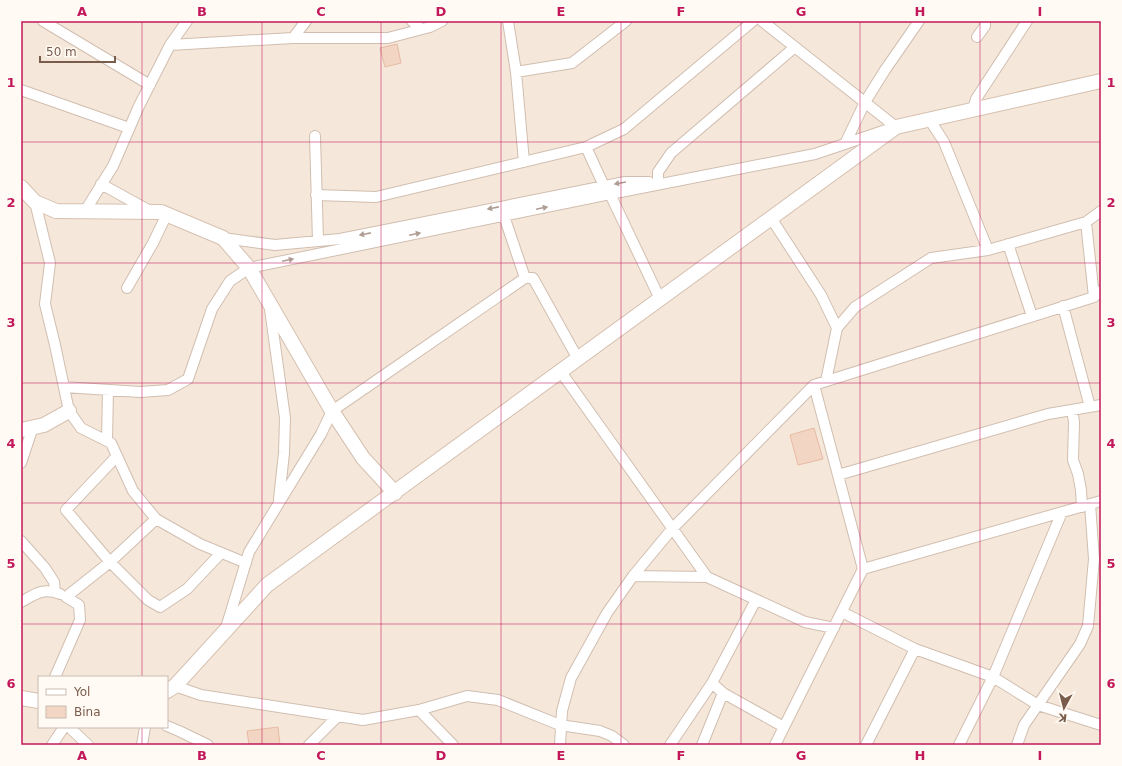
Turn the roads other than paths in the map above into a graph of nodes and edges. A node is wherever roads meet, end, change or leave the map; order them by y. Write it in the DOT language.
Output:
graph roads {
  1 [pos="43,21"];
  2 [pos="187,21"];
  3 [pos="306,21"];
  4 [pos="412,21"];
  5 [pos="442,21"];
  6 [pos="508,21"];
  7 [pos="626,21"];
  8 [pos="753,21"];
  9 [pos="762,21"];
  10 [pos="919,21"];
  11 [pos="985,21"];
  12 [pos="1026,21"];
  13 [pos="774,24"];
  14 [pos="421,29"];
  15 [pos="293,38"];
  16 [pos="977,38"];
  17 [pos="170,45"];
  18 [pos="795,47"];
  19 [pos="516,72"];
  20 [pos="1101,81"];
  21 [pos="150,85"];
  22 [pos="21,90"];
  23 [pos="865,102"];
  24 [pos="973,109"];
  25 [pos="929,119"];
  26 [pos="896,127"];
  27 [pos="130,128"];
  28 [pos="315,136"];
  29 [pos="845,144"];
  30 [pos="586,147"];
  31 [pos="524,162"];
  32 [pos="658,182"];
  33 [pos="673,182"];
  34 [pos="102,184"];
  35 [pos="21,187"];
  36 [pos="607,190"];
  37 [pos="316,195"];
  38 [pos="35,202"];
  39 [pos="85,211"];
  40 [pos="151,211"];
  41 [pos="1101,211"];
  42 [pos="167,214"];
  43 [pos="504,216"];
  44 [pos="771,218"];
  45 [pos="1086,222"];
  46 [pos="223,238"];
  47 [pos="318,241"];
  48 [pos="1008,244"];
  49 [pos="988,250"];
  50 [pos="250,268"];
  51 [pos="525,278"];
  52 [pos="127,288"];
  53 [pos="1097,294"];
  54 [pos="660,299"];
  55 [pos="270,303"];
  56 [pos="1063,306"];
  57 [pos="1032,316"];
  58 [pos="837,328"];
  59 [pos="578,359"];
  60 [pos="560,372"];
  61 [pos="826,381"];
  62 [pos="814,385"];
  63 [pos="64,387"];
  64 [pos="108,390"];
  65 [pos="1101,405"];
  66 [pos="1090,407"];
  67 [pos="1072,410"];
  68 [pos="70,411"];
  69 [pos="332,411"];
  70 [pos="27,429"];
  71 [pos="107,441"];
  72 [pos="117,456"];
  73 [pos="21,463"];
  74 [pos="838,474"];
  75 [pos="394,493"];
  76 [pos="1101,501"];
  77 [pos="279,502"];
  78 [pos="1086,506"];
  79 [pos="1062,512"];
  80 [pos="156,519"];
  81 [pos="672,529"];
  82 [pos="21,541"];
  83 [pos="221,553"];
  84 [pos="110,562"];
  85 [pos="246,563"];
  86 [pos="863,569"];
  87 [pos="633,576"];
  88 [pos="707,577"];
  89 [pos="55,592"];
  90 [pos="66,597"];
  91 [pos="756,600"];
  92 [pos="21,602"];
  93 [pos="842,612"];
  94 [pos="834,628"];
  95 [pos="226,631"];
  96 [pos="915,649"];
  97 [pos="55,676"];
  98 [pos="993,677"];
  99 [pos="712,683"];
  100 [pos="171,689"];
  101 [pos="723,693"];
  102 [pos="21,698"];
  103 [pos="38,701"];
  104 [pos="1038,705"];
  105 [pos="419,710"];
  106 [pos="337,717"];
  107 [pos="560,725"];
  108 [pos="1101,725"];
  109 [pos="168,726"];
  110 [pos="784,727"];
  111 [pos="63,728"];
  112 [pos="70,728"];
  113 [pos="145,728"];
  114 [pos="52,745"];
  115 [pos="88,745"];
  116 [pos="142,745"];
  117 [pos="208,745"];
  118 [pos="309,745"];
  119 [pos="453,745"];
  120 [pos="560,745"];
  121 [pos="624,745"];
  122 [pos="670,745"];
  123 [pos="702,745"];
  124 [pos="776,745"];
  125 [pos="866,745"];
  126 [pos="959,745"];
  127 [pos="1017,745"];
  1 -- 21 [label="street"];
  2 -- 17 [label="street"];
  3 -- 15 [label="street"];
  4 -- 14 [label="street"];
  5 -- 14 [label="street"];
  6 -- 19 [label="street"];
  7 -- 19 [label="street"];
  8 -- 30 [label="street"];
  9 -- 13 [label="street"];
  10 -- 23 [label="street"];
  11 -- 16 [label="street"];
  12 -- 24 [label="street"];
  13 -- 18 [label="street"];
  14 -- 15 [label="street"];
  15 -- 17 [label="street"];
  17 -- 21 [label="street"];
  18 -- 23 [label="street"];
  18 -- 32 [label="street"];
  19 -- 31 [label="street"];
  20 -- 24 [label="street"];
  21 -- 27 [label="street"];
  22 -- 27 [label="street"];
  23 -- 26 [label="street"];
  23 -- 29 [label="street"];
  24 -- 25 [label="street"];
  25 -- 26 [label="street"];
  25 -- 49 [label="street"];
  26 -- 29 [label="street"];
  26 -- 44 [label="street"];
  27 -- 34 [label="street"];
  28 -- 37 [label="street"];
  29 -- 33 [label="street"];
  30 -- 31 [label="street"];
  30 -- 36 [label="street"];
  31 -- 37 [label="street"];
  32 -- 33 [label="street"];
  32 -- 36 [label="street, one-way"];
  33 -- 36 [label="street"];
  34 -- 39 [label="street"];
  34 -- 40 [label="street"];
  35 -- 38 [label="street"];
  43 -- 36 [label="street, one-way"];
  36 -- 47 [label="street, one-way"];
  36 -- 54 [label="street"];
  37 -- 47 [label="street"];
  38 -- 39 [label="street"];
  38 -- 63 [label="street"];
  39 -- 40 [label="street"];
  40 -- 42 [label="street"];
  41 -- 45 [label="street"];
  42 -- 46 [label="street"];
  42 -- 52 [label="street"];
  50 -- 43 [label="street, one-way"];
  43 -- 51 [label="street"];
  44 -- 54 [label="street"];
  44 -- 58 [label="street"];
  45 -- 48 [label="street"];
  45 -- 53 [label="street"];
  46 -- 47 [label="street"];
  46 -- 50 [label="street"];
  48 -- 49 [label="street"];
  48 -- 57 [label="street"];
  49 -- 58 [label="street"];
  50 -- 55 [label="street"];
  50 -- 64 [label="street"];
  51 -- 59 [label="street"];
  51 -- 69 [label="street"];
  53 -- 56 [label="street"];
  54 -- 59 [label="street"];
  55 -- 69 [label="street"];
  55 -- 77 [label="street"];
  56 -- 57 [label="street"];
  56 -- 66 [label="street"];
  57 -- 61 [label="street"];
  58 -- 61 [label="street"];
  59 -- 60 [label="street"];
  60 -- 75 [label="street"];
  60 -- 81 [label="street"];
  61 -- 62 [label="street"];
  62 -- 74 [label="street"];
  62 -- 81 [label="street"];
  63 -- 64 [label="street"];
  63 -- 68 [label="street"];
  64 -- 71 [label="street"];
  65 -- 66 [label="street"];
  66 -- 67 [label="street"];
  67 -- 74 [label="street"];
  67 -- 78 [label="street"];
  68 -- 70 [label="street"];
  68 -- 71 [label="street"];
  69 -- 75 [label="street"];
  69 -- 77 [label="street"];
  70 -- 73 [label="street"];
  71 -- 72 [label="street"];
  72 -- 80 [label="street"];
  72 -- 84 [label="street"];
  74 -- 86 [label="street"];
  75 -- 95 [label="street"];
  76 -- 78 [label="street"];
  77 -- 85 [label="street"];
  78 -- 79 [label="street"];
  78 -- 104 [label="street"];
  79 -- 86 [label="street"];
  79 -- 98 [label="street"];
  80 -- 83 [label="street"];
  80 -- 84 [label="street"];
  81 -- 87 [label="street"];
  81 -- 88 [label="street"];
  82 -- 89 [label="street"];
  83 -- 84 [label="street"];
  83 -- 85 [label="street"];
  84 -- 90 [label="street"];
  85 -- 95 [label="street"];
  86 -- 93 [label="street"];
  87 -- 88 [label="street"];
  87 -- 107 [label="street"];
  88 -- 91 [label="street"];
  89 -- 90 [label="street"];
  89 -- 92 [label="street"];
  90 -- 97 [label="street"];
  91 -- 94 [label="street"];
  91 -- 99 [label="street"];
  93 -- 94 [label="street"];
  93 -- 96 [label="street"];
  94 -- 110 [label="street"];
  95 -- 100 [label="street"];
  96 -- 98 [label="street"];
  96 -- 125 [label="street"];
  98 -- 104 [label="street"];
  98 -- 126 [label="street"];
  99 -- 101 [label="street"];
  99 -- 122 [label="street"];
  100 -- 106 [label="street"];
  101 -- 110 [label="street"];
  101 -- 123 [label="street"];
  102 -- 103 [label="street"];
  104 -- 108 [label="street"];
  104 -- 127 [label="street"];
  105 -- 106 [label="street"];
  105 -- 107 [label="street"];
  105 -- 119 [label="street"];
  106 -- 118 [label="street"];
  107 -- 120 [label="street"];
  107 -- 121 [label="street"];
  109 -- 117 [label="street"];
  110 -- 124 [label="street"];
  111 -- 114 [label="street"];
  112 -- 115 [label="street"];
  113 -- 116 [label="street"];
}
